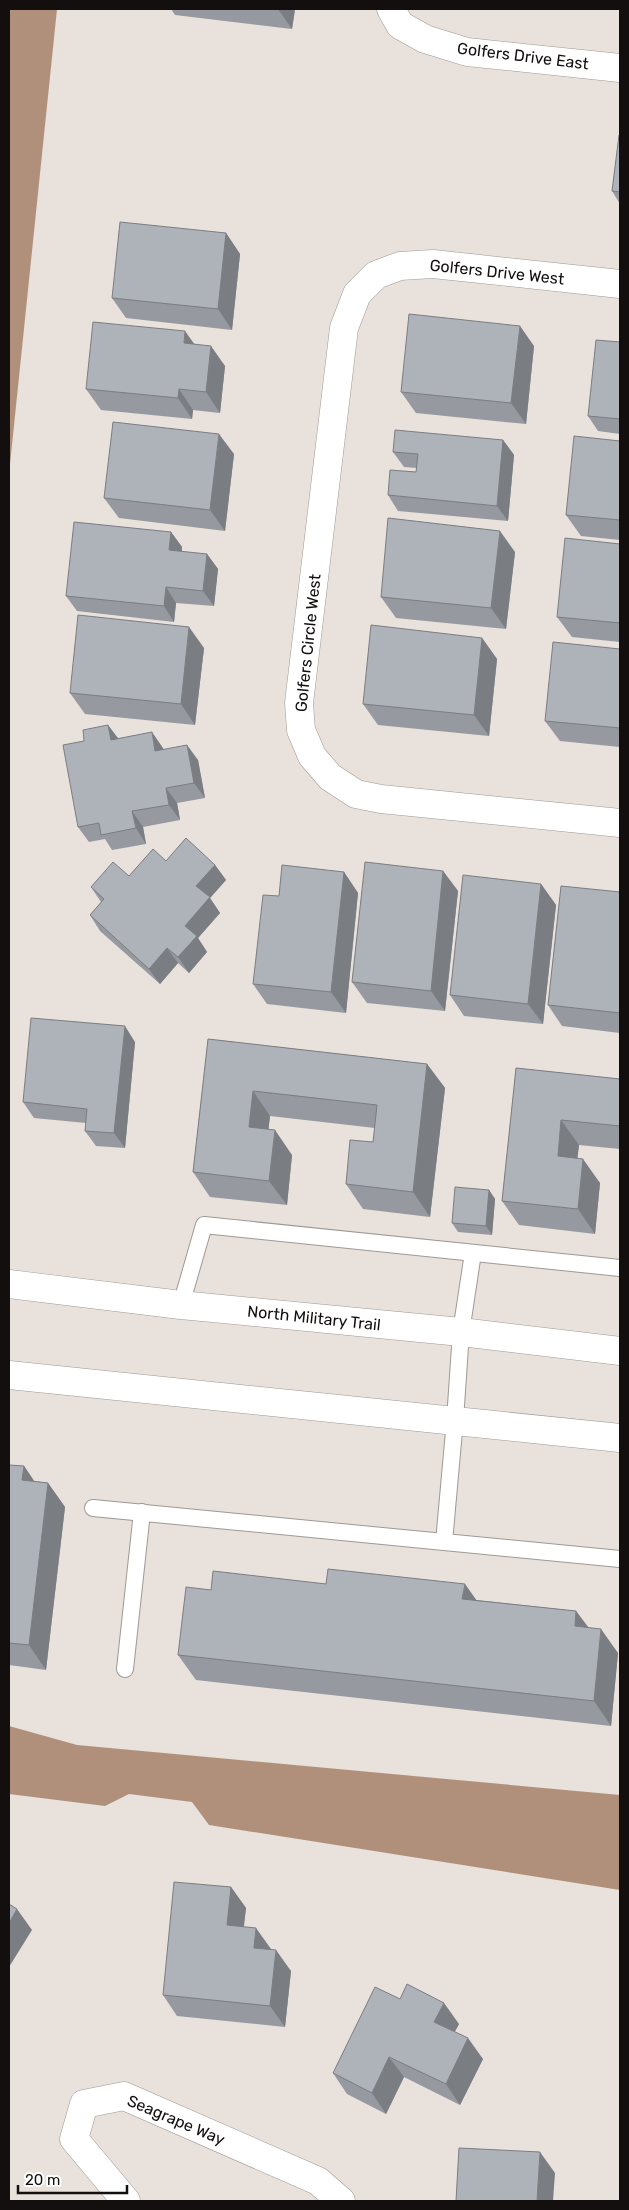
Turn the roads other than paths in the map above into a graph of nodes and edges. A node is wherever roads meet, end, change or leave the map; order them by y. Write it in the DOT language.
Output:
graph roads {
  1 [pos="396,17"];
  2 [pos="620,68"];
  3 [pos="376,275"];
  4 [pos="620,284"];
  5 [pos="620,823"];
  6 [pos="473,1253"];
  7 [pos="620,1268"];
  8 [pos="9,1284"];
  9 [pos="181,1305"];
  10 [pos="461,1332"];
  11 [pos="620,1351"];
  12 [pos="9,1375"];
  13 [pos="455,1420"];
  14 [pos="620,1438"];
  15 [pos="93,1508"];
  16 [pos="142,1512"];
  17 [pos="444,1542"];
  18 [pos="620,1560"];
  19 [pos="125,1669"];
  20 [pos="126,2201"];
  21 [pos="341,2201"];
  1 -- 2 [label="street, Golfers Drive East"];
  3 -- 4 [label="street, Golfers Drive West"];
  3 -- 5 [label="street, Golfers Circle West"];
  6 -- 7 [label="lane"];
  6 -- 9 [label="lane"];
  6 -- 10 [label="lane"];
  8 -- 9 [label="street, North Military Trail"];
  9 -- 10 [label="street, North Military Trail"];
  10 -- 11 [label="street, North Military Trail"];
  10 -- 13 [label="lane"];
  12 -- 13 [label="street"];
  13 -- 14 [label="street"];
  13 -- 17 [label="lane"];
  15 -- 16 [label="lane"];
  16 -- 17 [label="lane"];
  16 -- 19 [label="lane"];
  17 -- 18 [label="lane"];
  20 -- 21 [label="street, Seagrape Way"];
}
